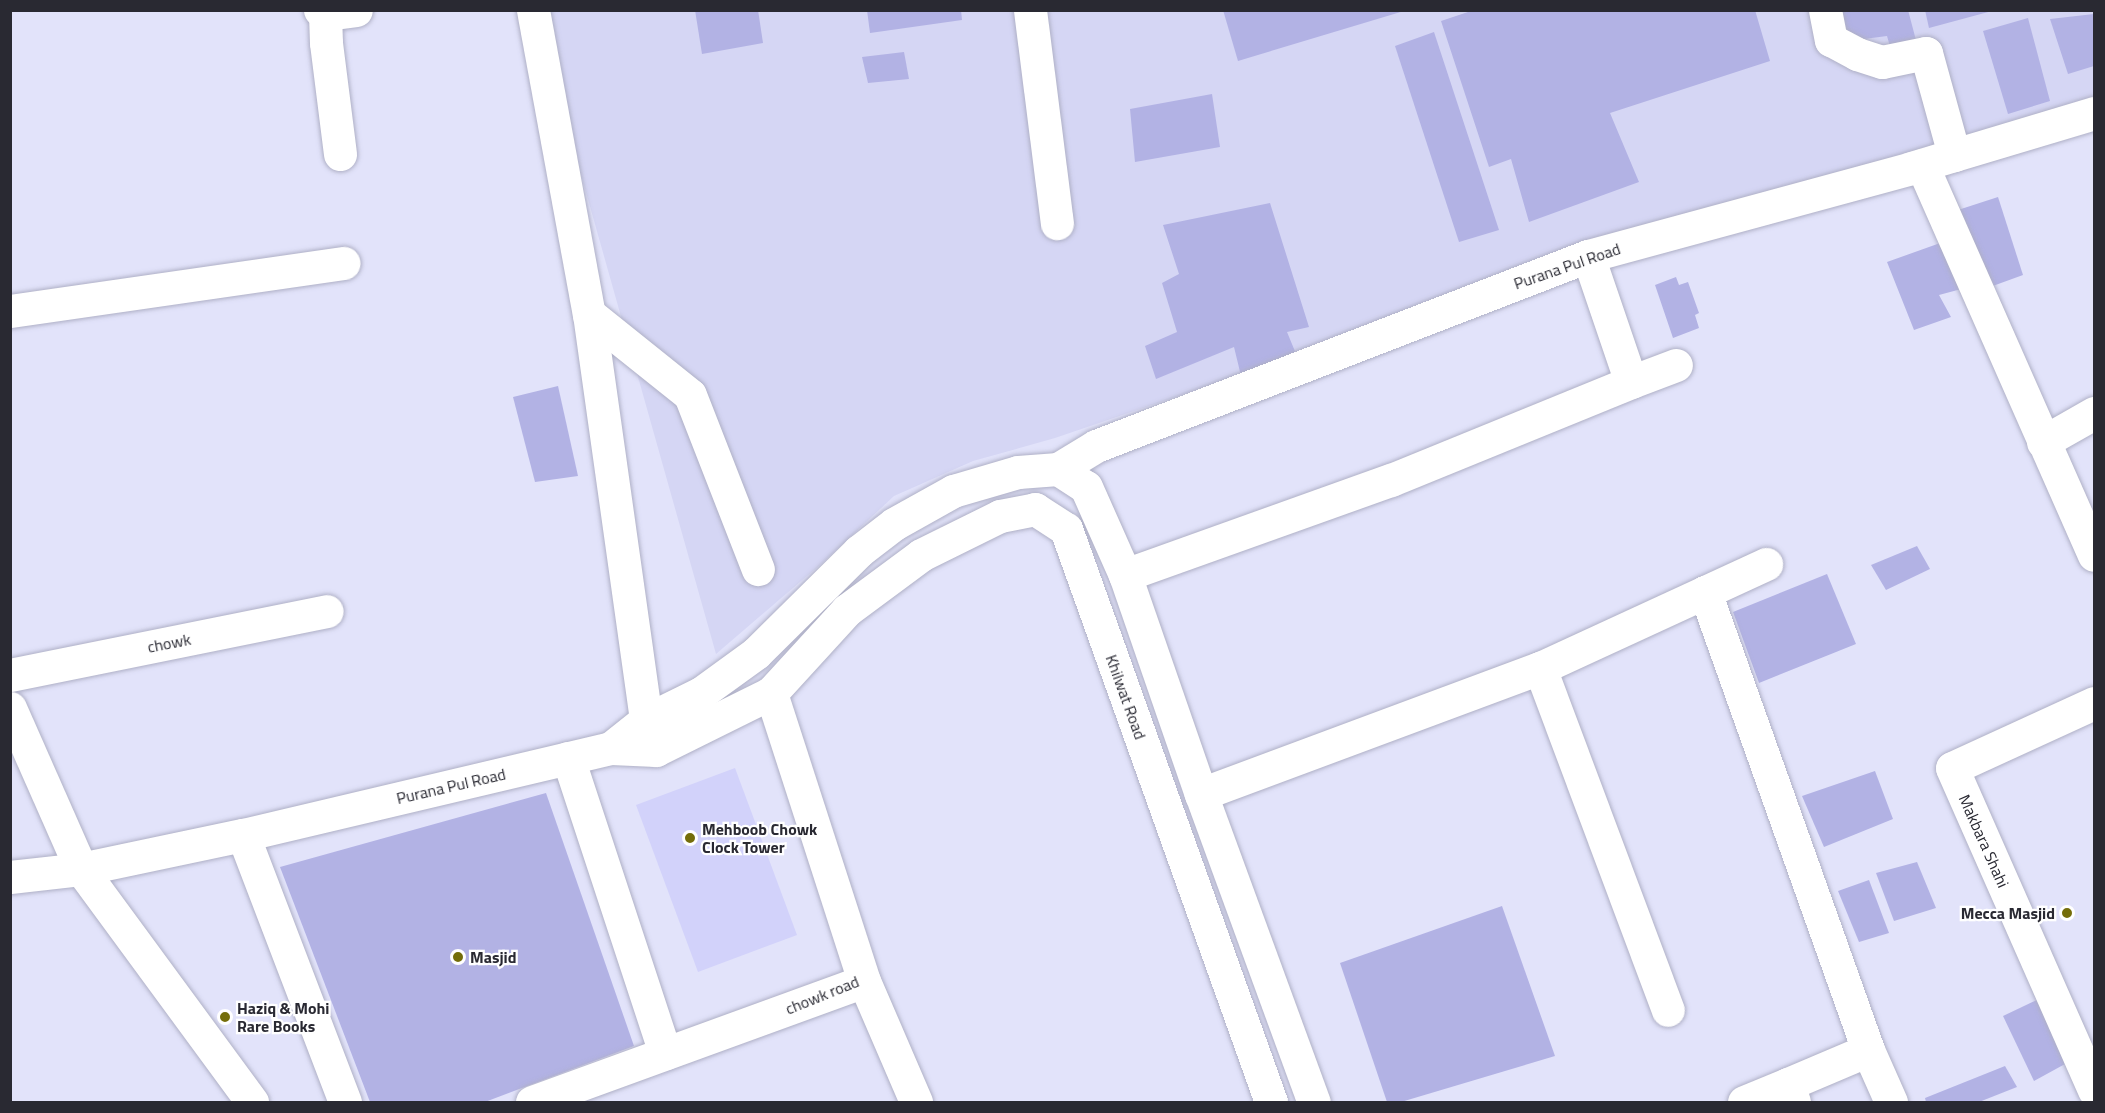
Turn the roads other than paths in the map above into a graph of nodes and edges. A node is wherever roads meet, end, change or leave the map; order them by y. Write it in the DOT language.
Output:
graph roads {
  1 [pos="533,10"];
  2 [pos="1030,10"];
  3 [pos="1825,10"];
  4 [pos="334,12"];
  5 [pos="2094,113"];
  6 [pos="340,154"];
  7 [pos="1954,155"];
  8 [pos="1922,165"];
  9 [pos="1057,223"];
  10 [pos="1588,256"];
  11 [pos="344,263"];
  12 [pos="10,311"];
  13 [pos="589,314"];
  14 [pos="1676,365"];
  15 [pos="1630,382"];
  16 [pos="2094,413"];
  17 [pos="2043,442"];
  18 [pos="1058,469"];
  19 [pos="2094,555"];
  20 [pos="1766,564"];
  21 [pos="758,569"];
  22 [pos="1125,575"];
  23 [pos="1705,592"];
  24 [pos="847,610"];
  25 [pos="327,611"];
  26 [pos="1540,669"];
  27 [pos="10,675"];
  28 [pos="771,693"];
  29 [pos="2094,703"];
  30 [pos="10,708"];
  31 [pos="646,720"];
  32 [pos="611,748"];
  33 [pos="656,750"];
  34 [pos="567,758"];
  35 [pos="1201,794"];
  36 [pos="243,835"];
  37 [pos="81,869"];
  38 [pos="10,877"];
  39 [pos="864,981"];
  40 [pos="1668,1010"];
  41 [pos="1868,1050"];
  42 [pos="665,1053"];
  43 [pos="2094,1090"];
  44 [pos="1791,1094"];
  45 [pos="252,1102"];
  46 [pos="345,1102"];
  47 [pos="532,1102"];
  48 [pos="916,1102"];
  49 [pos="1271,1102"];
  50 [pos="1314,1102"];
  51 [pos="1744,1102"];
  52 [pos="1891,1102"];
  1 -- 13 [label="street"];
  2 -- 9 [label="street"];
  3 -- 7 [label="street"];
  4 -- 6 [label="street"];
  5 -- 7 [label="street, Purana Pul Road"];
  7 -- 8 [label="street, Purana Pul Road"];
  8 -- 10 [label="street, Purana Pul Road"];
  8 -- 17 [label="street"];
  10 -- 15 [label="street"];
  10 -- 18 [label="street, Purana Pul Road"];
  11 -- 12 [label="street"];
  13 -- 21 [label="street"];
  13 -- 31 [label="street"];
  14 -- 15 [label="street"];
  15 -- 22 [label="street"];
  16 -- 17 [label="street"];
  17 -- 19 [label="street"];
  18 -- 22 [label="street"];
  18 -- 31 [label="street"];
  20 -- 23 [label="street"];
  22 -- 35 [label="street"];
  23 -- 26 [label="street"];
  23 -- 41 [label="street"];
  24 -- 28 [label="street, Purana Pul Road"];
  24 -- 49 [label="street, Khilwat Road"];
  25 -- 27 [label="street, chowk"];
  26 -- 35 [label="street"];
  26 -- 40 [label="street"];
  28 -- 33 [label="street, Purana Pul Road"];
  28 -- 39 [label="street, chowk road"];
  29 -- 43 [label="street, Makbara Shahi"];
  30 -- 37 [label="street"];
  31 -- 32 [label="street"];
  31 -- 33 [label="street"];
  32 -- 33 [label="street, Purana Pul Road"];
  32 -- 34 [label="street, Purana Pul Road"];
  34 -- 36 [label="street, Purana Pul Road"];
  34 -- 42 [label="street"];
  35 -- 50 [label="street"];
  36 -- 37 [label="street, Purana Pul Road"];
  36 -- 46 [label="street"];
  37 -- 38 [label="street, Purana Pul Road"];
  37 -- 45 [label="street"];
  39 -- 42 [label="street, chowk road"];
  39 -- 48 [label="street"];
  41 -- 44 [label="street"];
  41 -- 52 [label="street"];
  42 -- 47 [label="street, chowk road"];
  44 -- 51 [label="street"];
}
